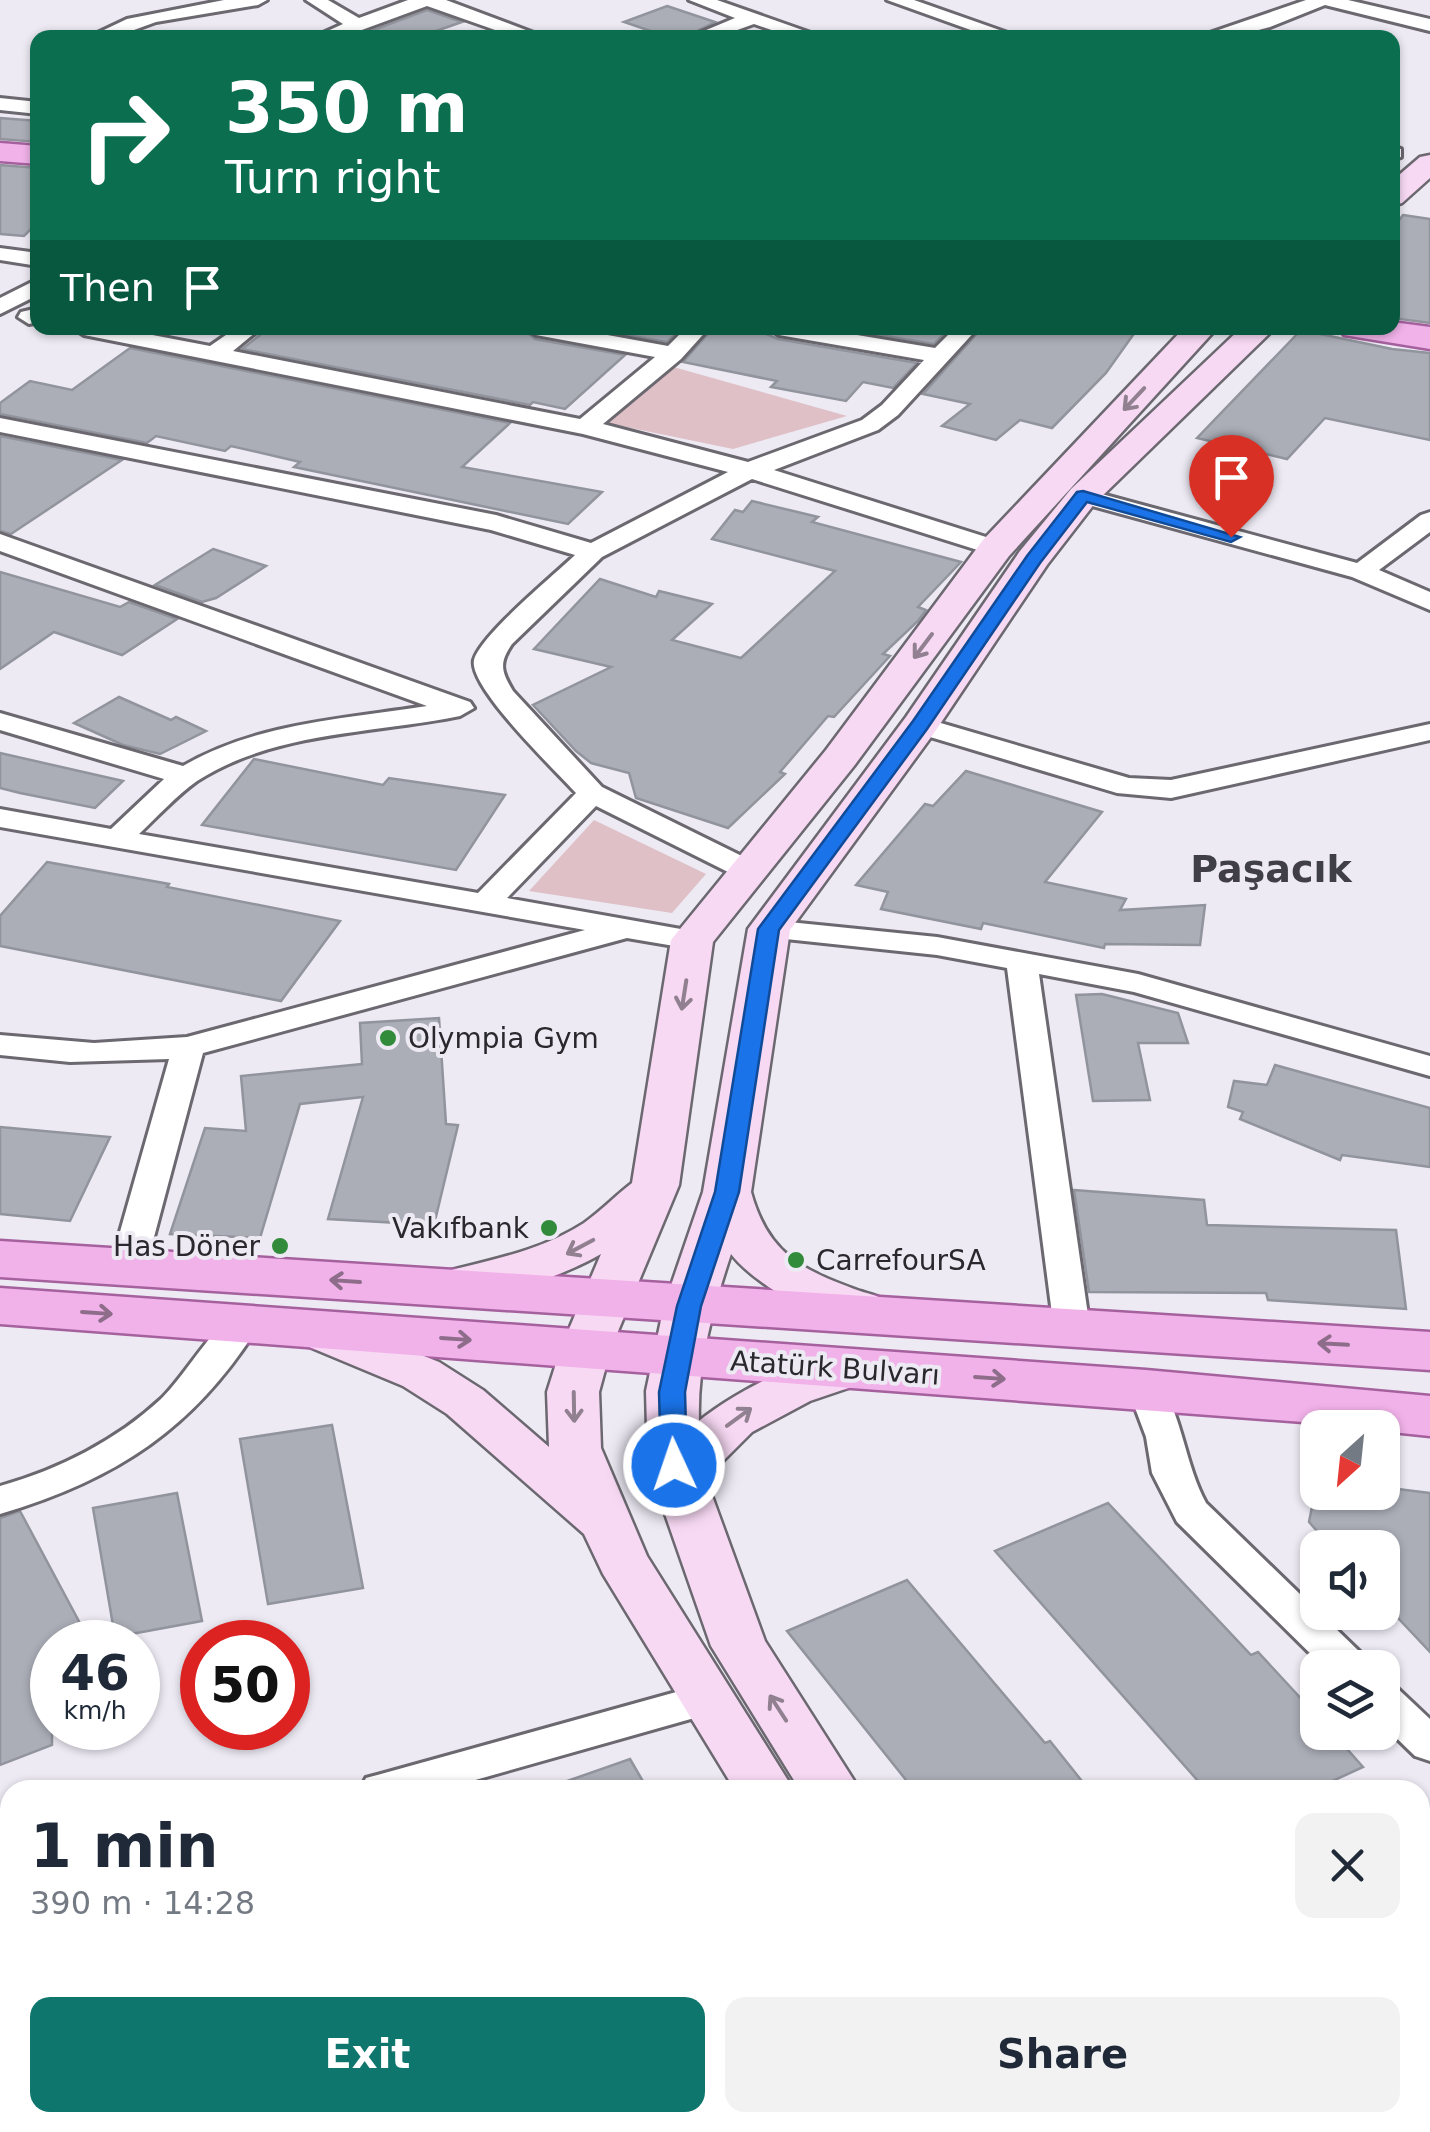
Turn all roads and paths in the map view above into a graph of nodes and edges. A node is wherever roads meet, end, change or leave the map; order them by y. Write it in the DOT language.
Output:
graph roads {
  1 [pos="258,0"];
  2 [pos="315,0"];
  3 [pos="426,0"];
  4 [pos="698,0"];
  5 [pos="767,0"];
  6 [pos="896,0"];
  7 [pos="1324,0"];
  8 [pos="963,4"];
  9 [pos="933,10"];
  10 [pos="743,15"];
  11 [pos="355,23"];
  12 [pos="1430,24"];
  13 [pos="109,30"];
  14 [pos="339,30"];
  15 [pos="514,30"];
  16 [pos="712,30"];
  17 [pos="791,30"];
  18 [pos="989,30"];
  19 [pos="1235,30"];
  20 [pos="30,88"];
  21 [pos="6,105"];
  22 [pos="1430,133"];
  23 [pos="1400,149"];
  24 [pos="0,152"];
  25 [pos="30,154"];
  26 [pos="0,162"];
  27 [pos="1430,163"];
  28 [pos="30,164"];
  29 [pos="1400,190"];
  30 [pos="0,254"];
  31 [pos="30,259"];
  32 [pos="30,291"];
  33 [pos="0,309"];
  34 [pos="1400,315"];
  35 [pos="30,316"];
  36 [pos="1430,319"];
  37 [pos="1400,334"];
  38 [pos="121,335"];
  39 [pos="240,335"];
  40 [pos="573,335"];
  41 [pos="691,335"];
  42 [pos="819,335"];
  43 [pos="961,335"];
  44 [pos="1194,335"];
  45 [pos="1252,335"];
  46 [pos="1430,338"];
  47 [pos="215,353"];
  48 [pos="673,354"];
  49 [pos="940,356"];
  50 [pos="0,424"];
  51 [pos="586,427"];
  52 [pos="750,470"];
  53 [pos="1083,496"];
  54 [pos="1430,520"];
  55 [pos="0,542"];
  56 [pos="996,548"];
  57 [pos="593,552"];
  58 [pos="1361,572"];
  59 [pos="1430,602"];
  60 [pos="502,695"];
  61 [pos="458,708"];
  62 [pos="920,725"];
  63 [pos="4,727"];
  64 [pos="1430,732"];
  65 [pos="186,776"];
  66 [pos="592,792"];
  67 [pos="0,818"];
  68 [pos="118,838"];
  69 [pos="746,870"];
  70 [pos="486,902"];
  71 [pos="626,929"];
  72 [pos="769,929"];
  73 [pos="692,940"];
  74 [pos="1021,960"];
  75 [pos="0,1045"];
  76 [pos="188,1047"];
  77 [pos="1430,1066"];
  78 [pos="655,1185"];
  79 [pos="727,1192"];
  80 [pos="0,1259"];
  81 [pos="128,1267"];
  82 [pos="442,1288"];
  83 [pos="0,1306"];
  84 [pos="890,1318"];
  85 [pos="243,1322"];
  86 [pos="596,1324"];
  87 [pos="311,1328"];
  88 [pos="1072,1328"];
  89 [pos="684,1332"];
  90 [pos="1425,1349"];
  91 [pos="854,1368"];
  92 [pos="1146,1388"];
  93 [pos="1430,1416"];
  94 [pos="684,1494"];
  95 [pos="0,1500"];
  96 [pos="607,1528"];
  97 [pos="1333,1650"];
  98 [pos="706,1700"];
  99 [pos="1400,1716"];
  100 [pos="1430,1745"];
  101 [pos="417,1780"];
  102 [pos="758,1780"];
  103 [pos="825,1780"];
  1 -- 13 [label="street"];
  2 -- 11 [label="street"];
  3 -- 11 [label="street"];
  3 -- 15 [label="street"];
  4 -- 10 [label="street"];
  5 -- 10 [label="street"];
  6 -- 9 [label="street"];
  7 -- 12 [label="street"];
  7 -- 19 [label="street"];
  8 -- 9 [label="street"];
  9 -- 18 [label="street"];
  10 -- 16 [label="street"];
  10 -- 17 [label="street"];
  11 -- 14 [label="street"];
  20 -- 21 [label="street"];
  22 -- 23 [label="main road"];
  24 -- 25 [label="main road"];
  26 -- 28 [label="main road"];
  27 -- 29 [label="main road"];
  30 -- 31 [label="street"];
  32 -- 33 [label="street"];
  33 -- 35 [label="street"];
  34 -- 36 [label="main road"];
  37 -- 46 [label="main road"];
  38 -- 47 [label="street"];
  39 -- 47 [label="street"];
  40 -- 48 [label="street"];
  41 -- 48 [label="street"];
  42 -- 49 [label="street"];
  43 -- 49 [label="street"];
  44 -- 56 [label="main road, one-way"];
  45 -- 53 [label="main road"];
  47 -- 51 [label="street"];
  48 -- 51 [label="street"];
  49 -- 52 [label="street"];
  50 -- 57 [label="street"];
  51 -- 52 [label="street"];
  52 -- 56 [label="street"];
  52 -- 57 [label="street"];
  53 -- 58 [label="street"];
  53 -- 62 [label="main road"];
  54 -- 58 [label="street"];
  55 -- 61 [label="street"];
  56 -- 69 [label="main road, one-way"];
  57 -- 60 [label="street"];
  58 -- 59 [label="street"];
  60 -- 61 [label="street"];
  60 -- 66 [label="street"];
  61 -- 65 [label="street"];
  62 -- 64 [label="street"];
  62 -- 72 [label="main road"];
  63 -- 65 [label="street"];
  65 -- 68 [label="street"];
  66 -- 69 [label="street"];
  66 -- 70 [label="street"];
  67 -- 68 [label="street"];
  68 -- 70 [label="street"];
  69 -- 73 [label="main road"];
  70 -- 71 [label="street"];
  71 -- 73 [label="street"];
  71 -- 76 [label="street"];
  72 -- 74 [label="street"];
  72 -- 79 [label="main road"];
  73 -- 78 [label="main road, one-way"];
  74 -- 77 [label="street"];
  74 -- 88 [label="street"];
  75 -- 76 [label="street"];
  76 -- 81 [label="street"];
  78 -- 82 [label="main road, one-way"];
  78 -- 86 [label="main road"];
  79 -- 84 [label="main road"];
  79 -- 89 [label="main road"];
  80 -- 81 [label="main road, Atatürk Bulvarı"];
  82 -- 81 [label="main road, Atatürk Bulvarı, one-way"];
  82 -- 86 [label="main road, Atatürk Bulvarı"];
  83 -- 85 [label="main road, Atatürk Bulvarı, one-way"];
  84 -- 88 [label="main road, Atatürk Bulvarı"];
  84 -- 89 [label="main road, Atatürk Bulvarı"];
  85 -- 87 [label="main road, Atatürk Bulvarı"];
  85 -- 95 [label="street"];
  87 -- 86 [label="main road, Atatürk Bulvarı, one-way"];
  86 -- 89 [label="main road, Atatürk Bulvarı"];
  86 -- 96 [label="main road, one-way"];
  87 -- 96 [label="main road"];
  90 -- 88 [label="main road, Atatürk Bulvarı, one-way"];
  89 -- 91 [label="main road, Atatürk Bulvarı"];
  89 -- 94 [label="main road"];
  91 -- 92 [label="main road, Atatürk Bulvarı, one-way"];
  94 -- 91 [label="main road, one-way"];
  92 -- 93 [label="main road, Atatürk Bulvarı"];
  92 -- 97 [label="street"];
  103 -- 94 [label="main road, one-way"];
  96 -- 98 [label="main road"];
  98 -- 101 [label="street"];
  98 -- 102 [label="main road"];
  99 -- 100 [label="street"];
}
